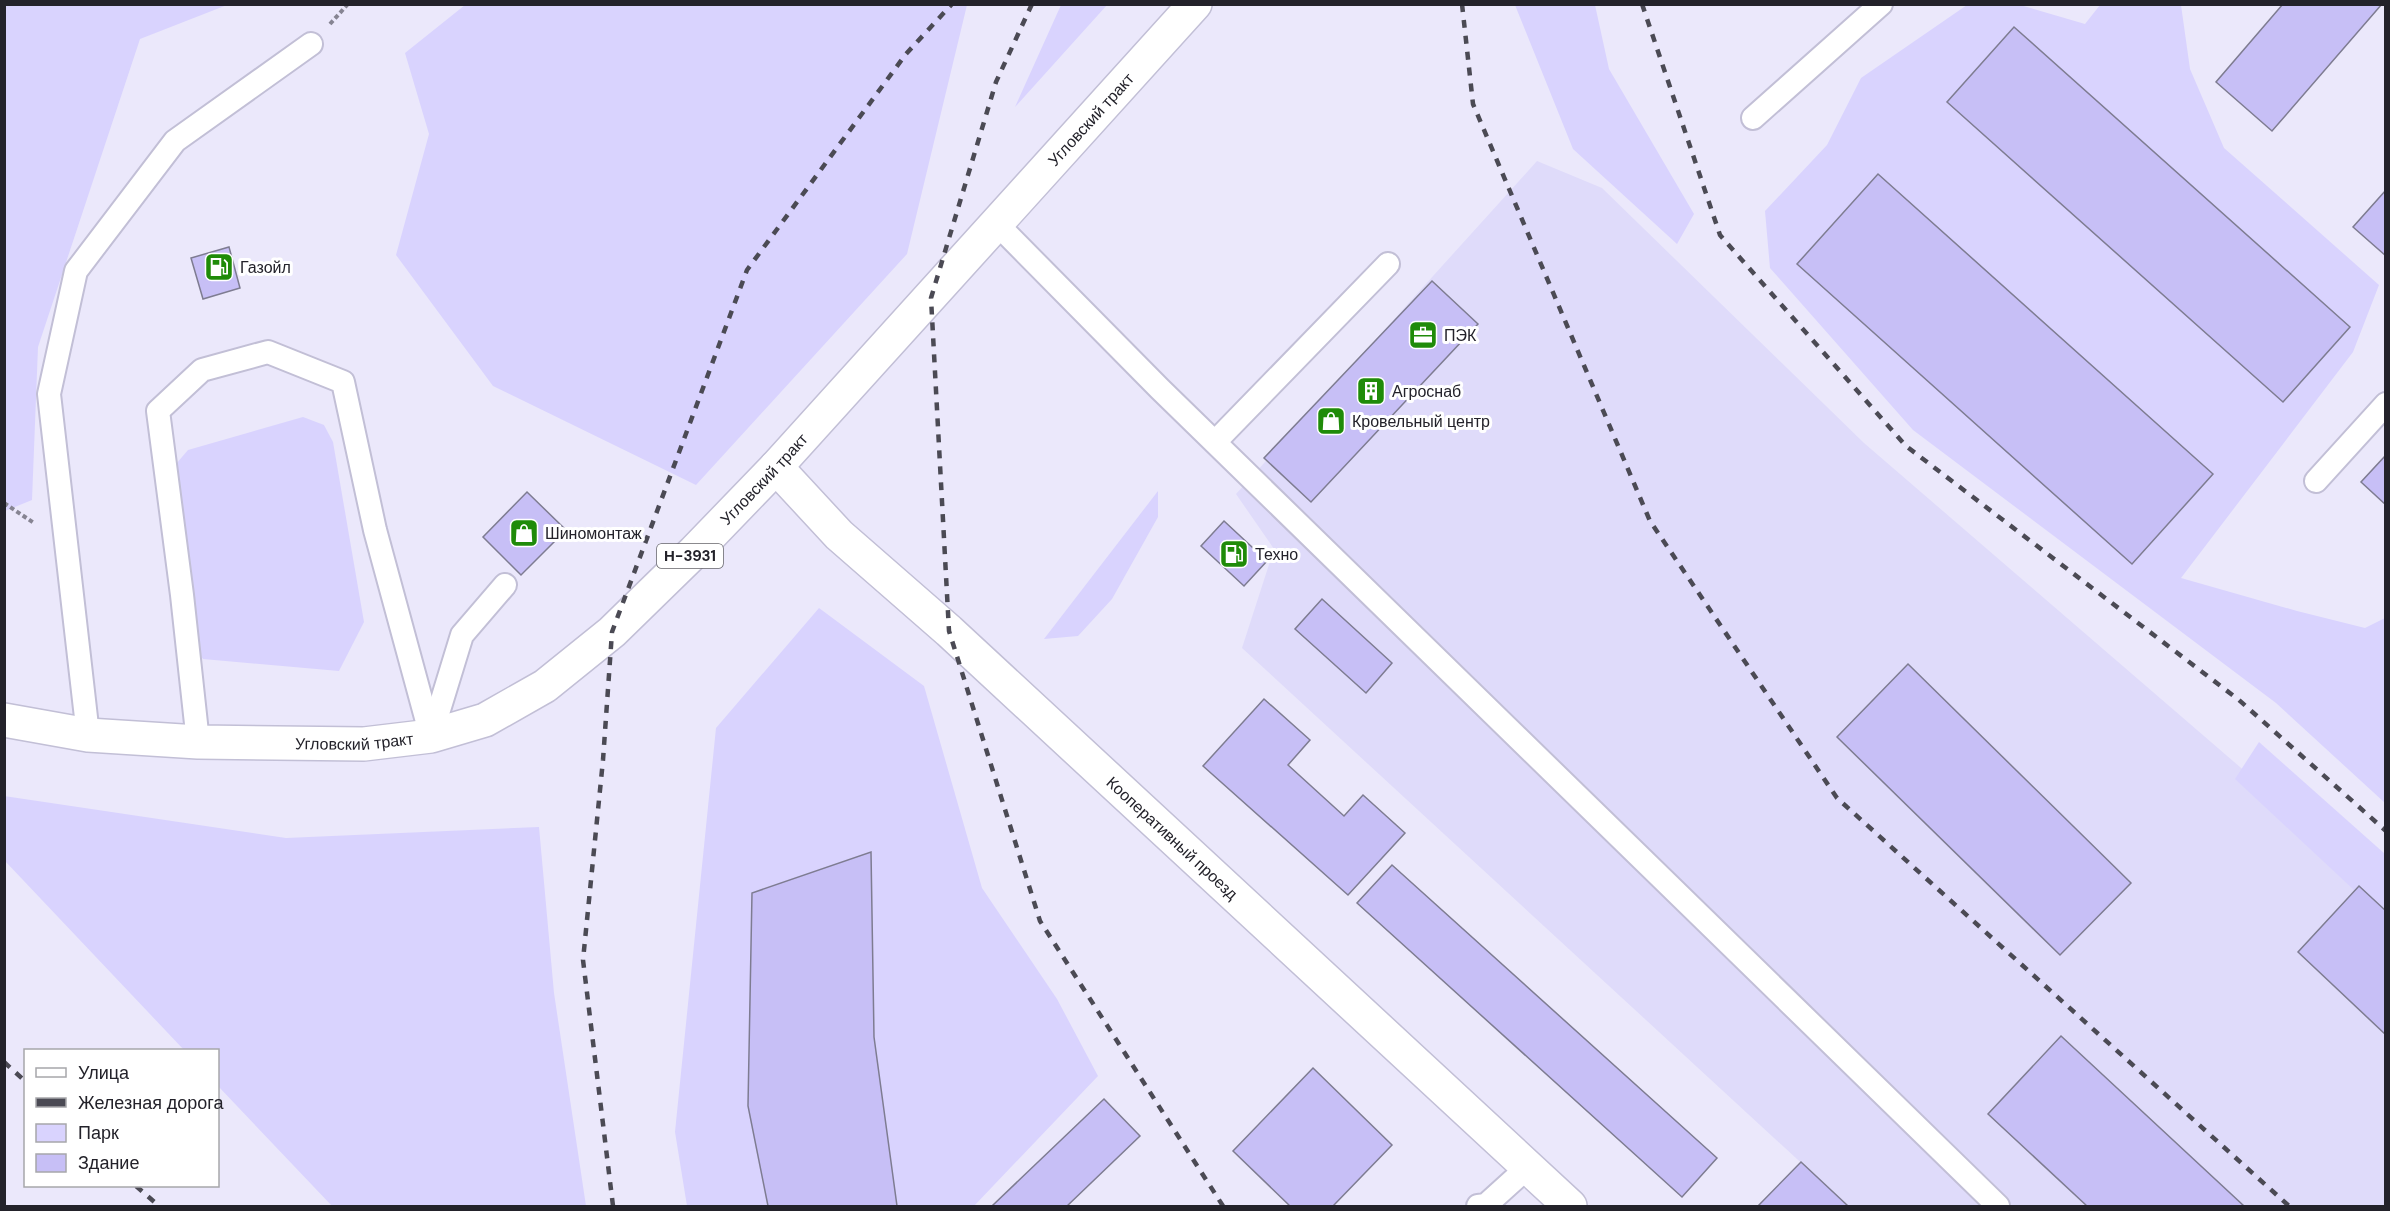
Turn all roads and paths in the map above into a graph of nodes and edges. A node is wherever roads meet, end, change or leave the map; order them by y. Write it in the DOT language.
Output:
graph roads {
  1 [pos="1195,4"];
  2 [pos="1881,4"];
  3 [pos="311,44"];
  4 [pos="1753,118"];
  5 [pos="997,224"];
  6 [pos="1388,264"];
  7 [pos="2385,404"];
  8 [pos="1215,442"];
  9 [pos="776,467"];
  10 [pos="2316,481"];
  11 [pos="505,585"];
  12 [pos="4,720"];
  13 [pos="88,735"];
  14 [pos="430,736"];
  15 [pos="198,742"];
  16 [pos="1528,1167"];
  17 [pos="1478,1206"];
  18 [pos="1570,1206"];
  19 [pos="1998,1206"];
  1 -- 5 [label="main road, Угловский тракт / Н-3931"];
  2 -- 4 [label="lane"];
  3 -- 13 [label="lane"];
  5 -- 8 [label="lane"];
  5 -- 9 [label="main road, Угловский тракт / Н-3931"];
  6 -- 8 [label="lane"];
  7 -- 10 [label="lane"];
  8 -- 19 [label="lane"];
  9 -- 14 [label="main road, Угловский тракт / Н-3931"];
  9 -- 16 [label="main road, Кооперативный проезд"];
  11 -- 14 [label="lane"];
  12 -- 13 [label="main road, Угловский тракт / Н-3931"];
  13 -- 15 [label="main road, Угловский тракт / Н-3931"];
  14 -- 15 [label="main road, Угловский тракт / Н-3931"];
  14 -- 15 [label="lane"];
  16 -- 17 [label="lane"];
  16 -- 18 [label="main road, Кооперативный проезд"];
}
